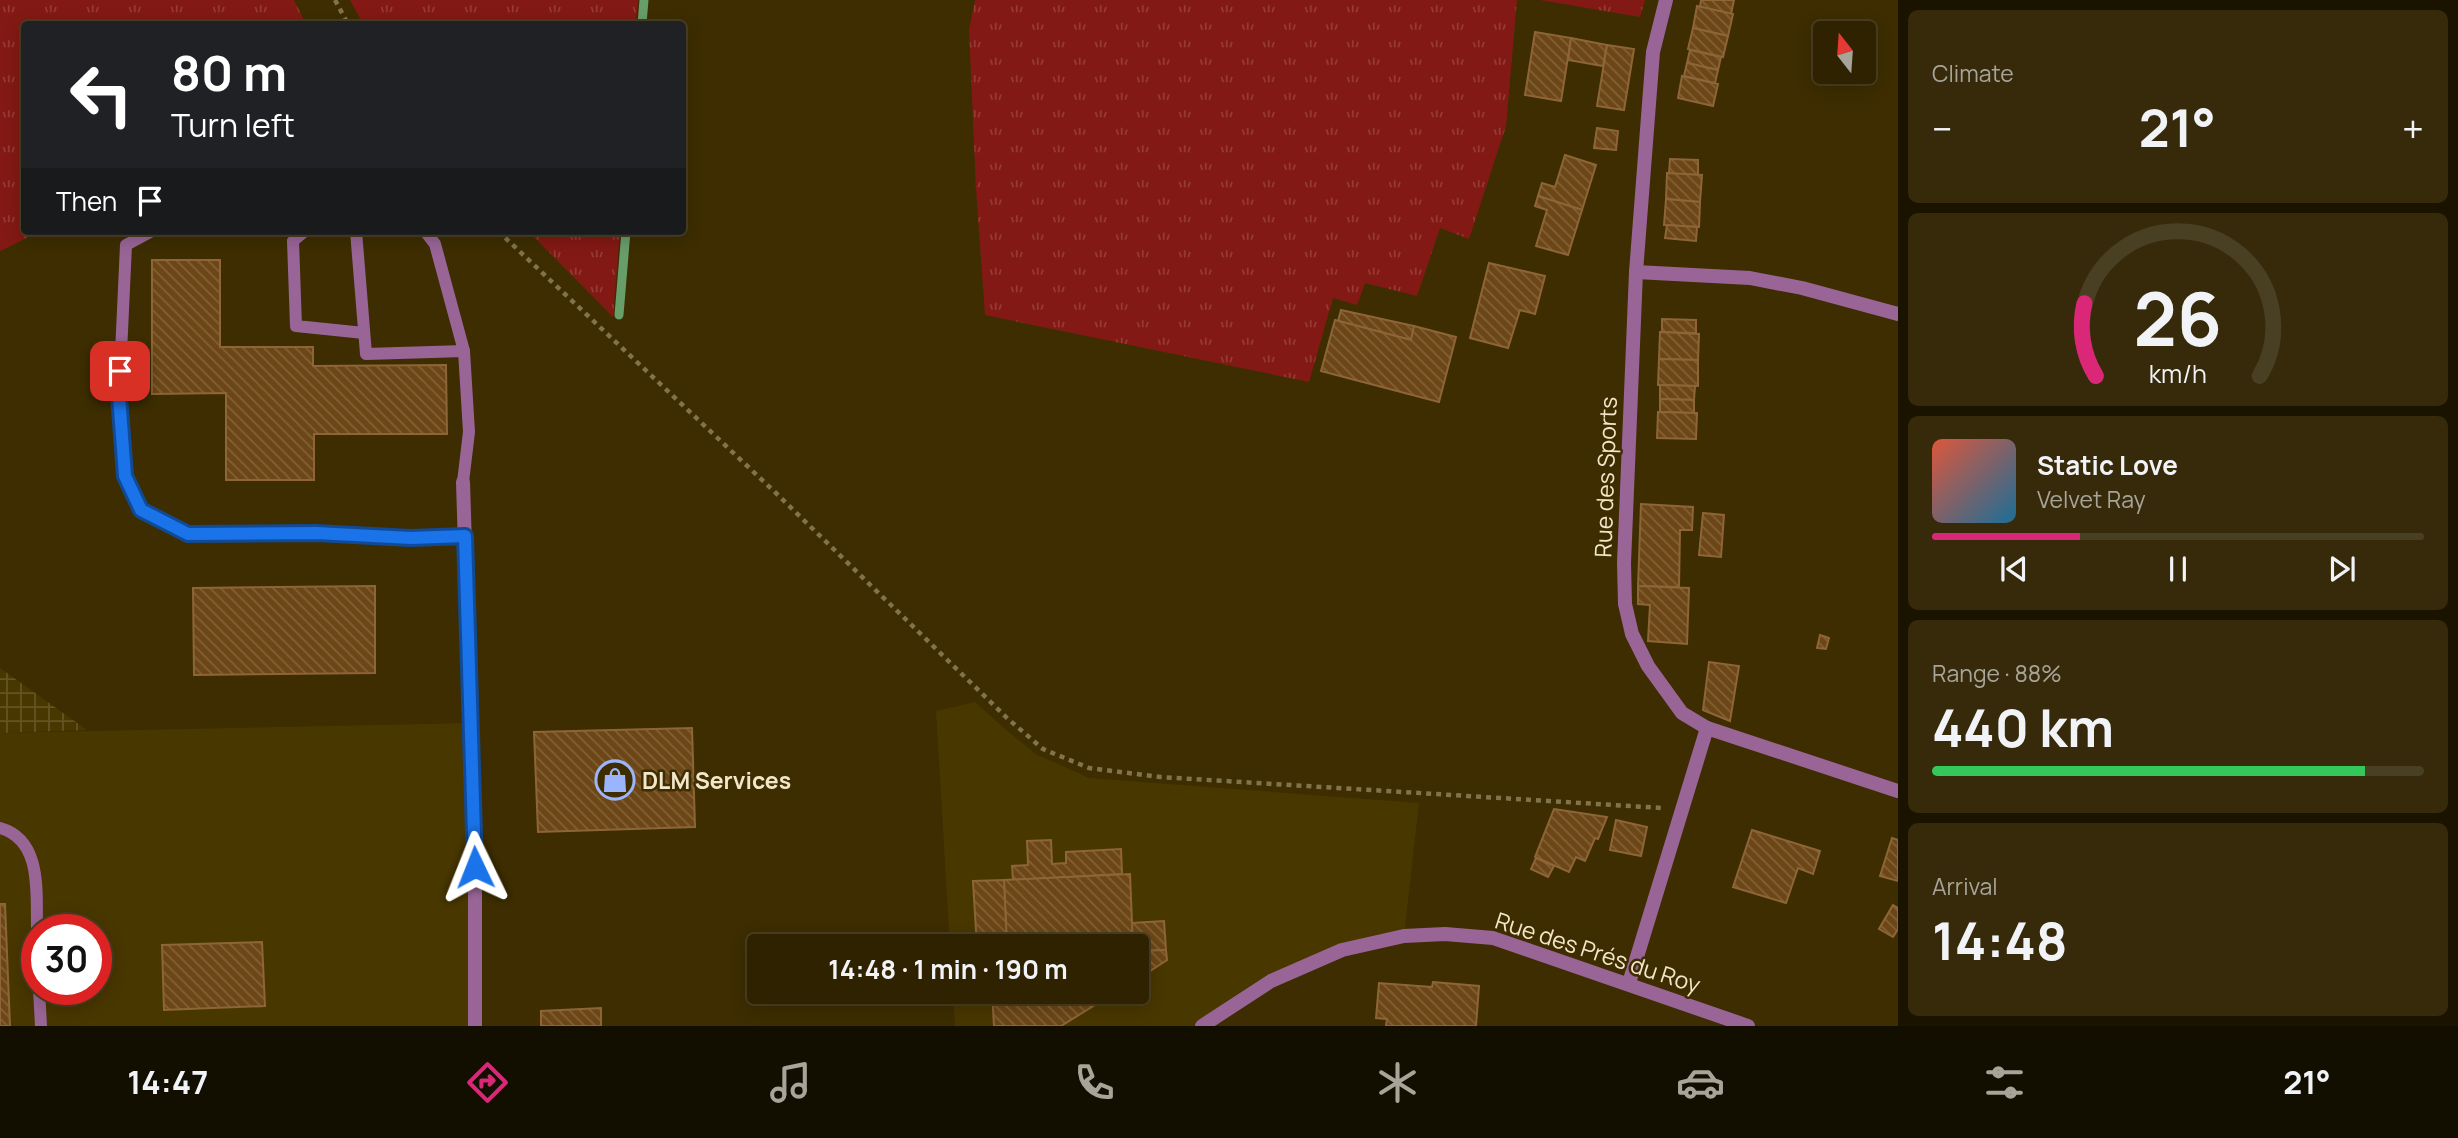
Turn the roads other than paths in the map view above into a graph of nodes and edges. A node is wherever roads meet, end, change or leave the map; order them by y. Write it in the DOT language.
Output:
graph roads {
  1 [pos="1666,0"];
  2 [pos="145,235"];
  3 [pos="300,235"];
  4 [pos="356,235"];
  5 [pos="428,235"];
  6 [pos="1636,272"];
  7 [pos="1898,314"];
  8 [pos="364,333"];
  9 [pos="464,351"];
  10 [pos="463,482"];
  11 [pos="465,536"];
  12 [pos="1707,728"];
  13 [pos="1898,791"];
  14 [pos="0,828"];
  15 [pos="36,914"];
  16 [pos="1629,984"];
  17 [pos="40,1005"];
  18 [pos="41,1026"];
  19 [pos="475,1026"];
  20 [pos="1202,1026"];
  21 [pos="1748,1026"];
  1 -- 6 [label="street, Rue des Sports"];
  2 -- 11 [label="lane"];
  3 -- 8 [label="lane"];
  4 -- 8 [label="lane"];
  5 -- 9 [label="lane"];
  6 -- 7 [label="street"];
  6 -- 12 [label="street, Rue des Sports"];
  8 -- 9 [label="lane"];
  9 -- 10 [label="lane"];
  10 -- 11 [label="street"];
  11 -- 19 [label="street"];
  12 -- 13 [label="street, Rue des Sports"];
  12 -- 16 [label="street"];
  14 -- 15 [label="lane"];
  16 -- 20 [label="street, Rue des Prés du Roy"];
  16 -- 21 [label="street, Rue des Prés du Roy"];
  17 -- 18 [label="lane"];
}
